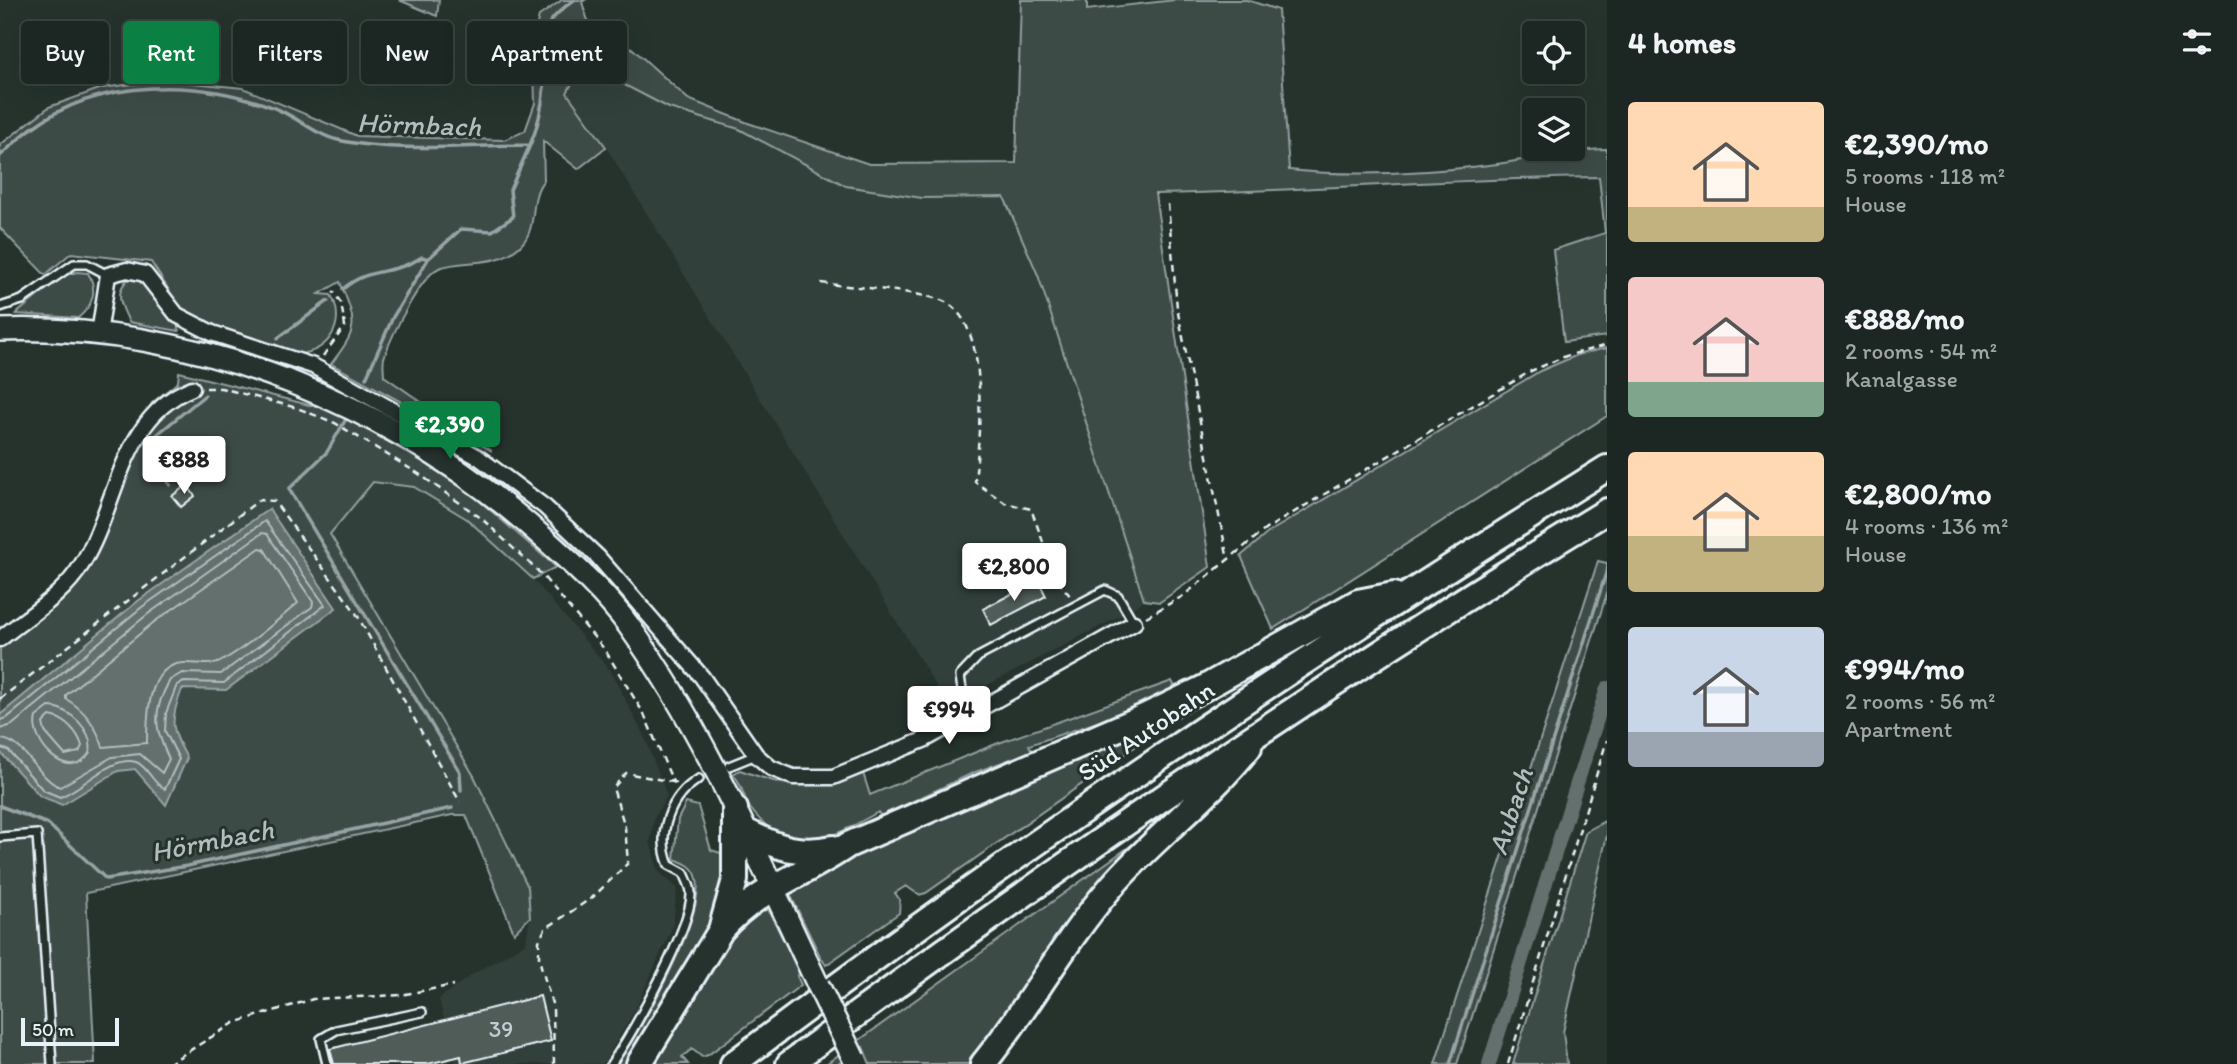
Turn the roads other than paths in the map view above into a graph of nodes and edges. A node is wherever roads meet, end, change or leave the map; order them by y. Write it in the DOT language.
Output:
graph roads {
  1 [pos="108,275"];
  2 [pos="0,307"];
  3 [pos="0,330"];
  4 [pos="99,334"];
  5 [pos="192,388"];
  6 [pos="1607,468"];
  7 [pos="1607,511"];
  8 [pos="1409,592"];
  9 [pos="1134,623"];
  10 [pos="0,639"];
  11 [pos="966,717"];
  12 [pos="1266,727"];
  13 [pos="756,755"];
  14 [pos="729,766"];
  15 [pos="699,779"];
  16 [pos="735,809"];
  17 [pos="747,832"];
  18 [pos="0,837"];
  19 [pos="848,845"];
  20 [pos="773,886"];
  21 [pos="721,930"];
  22 [pos="422,1012"];
  23 [pos="855,1062"];
  24 [pos="52,1064"];
  25 [pos="327,1064"];
  26 [pos="611,1064"];
  27 [pos="639,1064"];
  28 [pos="733,1064"];
  29 [pos="789,1064"];
  30 [pos="983,1064"];
  1 -- 2 [label="lane"];
  1 -- 4 [label="street"];
  1 -- 13 [label="street"];
  3 -- 4 [label="main road"];
  4 -- 16 [label="main road"];
  5 -- 10 [label="street"];
  6 -- 8 [label="highway, Süd Autobahn"];
  7 -- 12 [label="highway"];
  8 -- 19 [label="highway"];
  8 -- 28 [label="highway, Süd Autobahn"];
  9 -- 11 [label="street"];
  9 -- 11 [label="lane"];
  11 -- 13 [label="street"];
  12 -- 29 [label="highway"];
  12 -- 30 [label="highway"];
  13 -- 14 [label="lane"];
  15 -- 26 [label="lane"];
  16 -- 17 [label="main road"];
  16 -- 21 [label="highway"];
  17 -- 19 [label="highway"];
  17 -- 20 [label="main road"];
  18 -- 24 [label="lane"];
  19 -- 20 [label="highway"];
  20 -- 21 [label="highway"];
  20 -- 23 [label="main road, bridge"];
  21 -- 27 [label="highway"];
  22 -- 25 [label="lane"];
}
